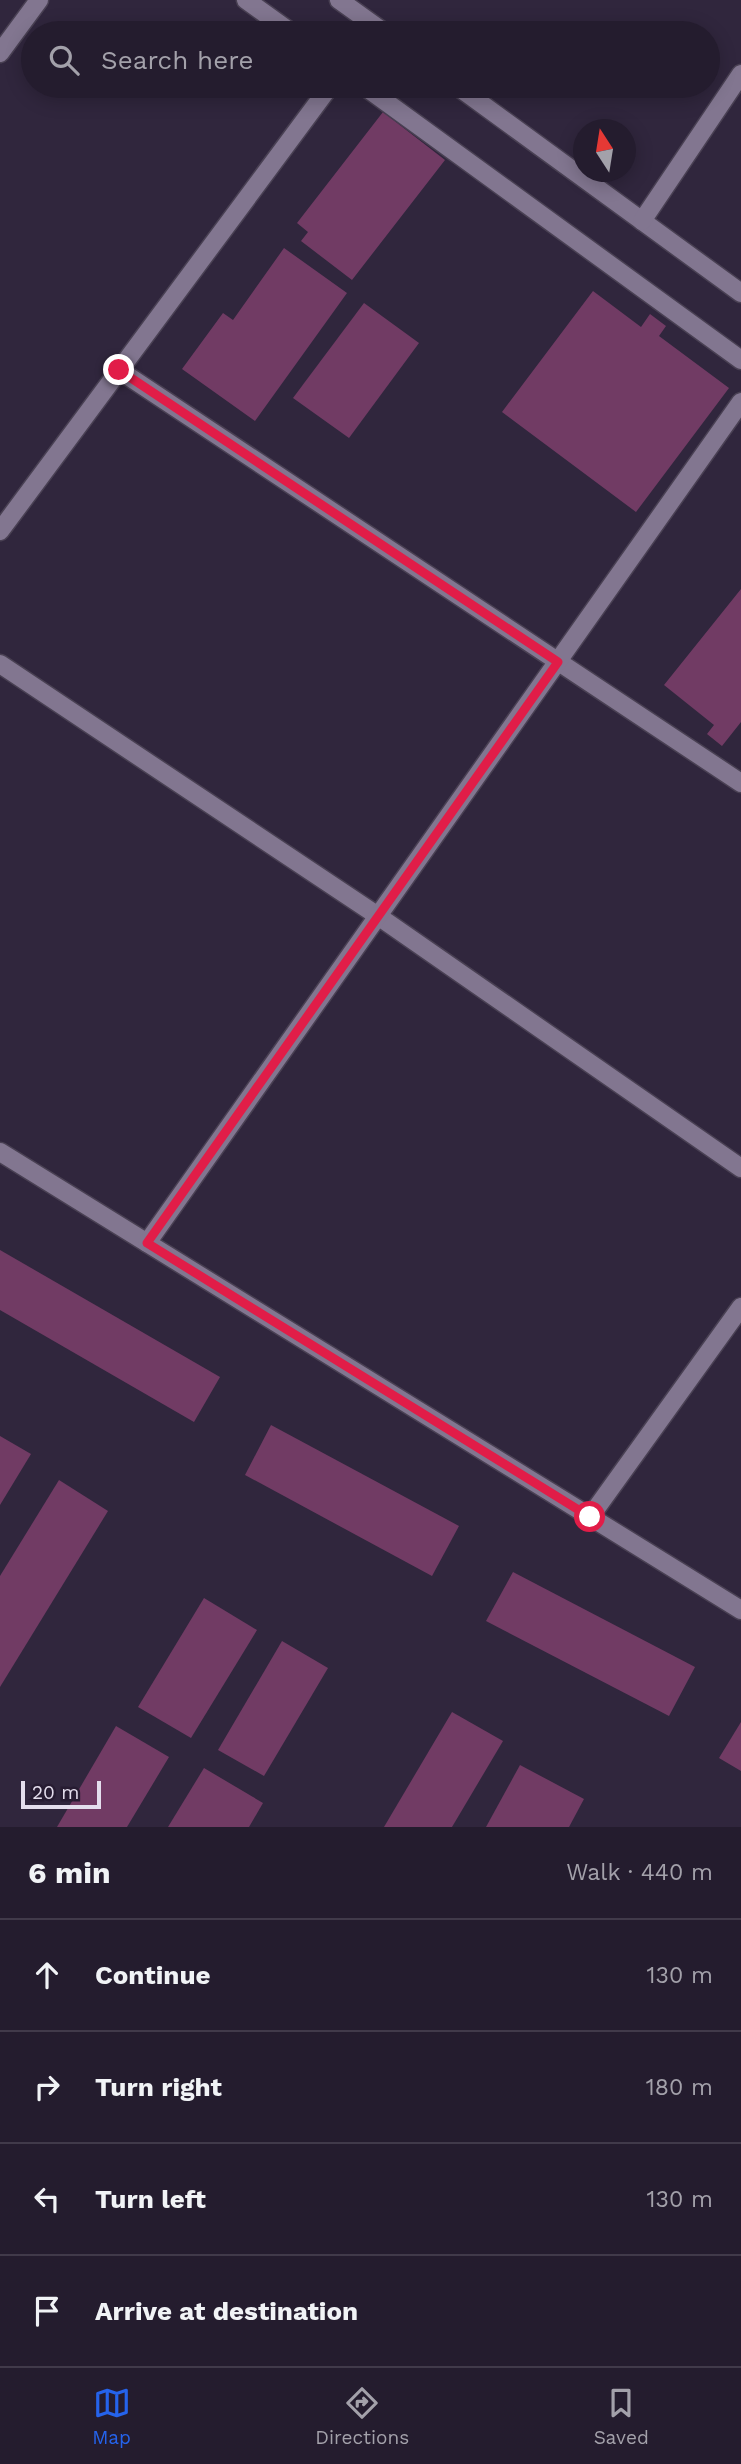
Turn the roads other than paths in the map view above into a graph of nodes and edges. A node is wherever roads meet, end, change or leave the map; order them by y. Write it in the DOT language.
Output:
graph roads {
  1 [pos="38,0"];
  2 [pos="246,0"];
  3 [pos="340,0"];
  4 [pos="23,21"];
  5 [pos="275,21"];
  6 [pos="369,21"];
  7 [pos="21,24"];
  8 [pos="0,53"];
  9 [pos="741,74"];
  10 [pos="321,98"];
  11 [pos="381,98"];
  12 [pos="474,98"];
  13 [pos="642,220"];
  14 [pos="741,293"];
  15 [pos="741,360"];
  16 [pos="119,370"];
  17 [pos="741,402"];
  18 [pos="0,531"];
  19 [pos="558,662"];
  20 [pos="0,664"];
  21 [pos="741,783"];
  22 [pos="377,916"];
  23 [pos="0,1152"];
  24 [pos="741,1168"];
  25 [pos="147,1243"];
  26 [pos="741,1307"];
  27 [pos="590,1517"];
  28 [pos="741,1610"];
  1 -- 4 [label="street"];
  2 -- 5 [label="street"];
  3 -- 6 [label="street"];
  7 -- 8 [label="street"];
  9 -- 13 [label="street"];
  10 -- 16 [label="street"];
  11 -- 15 [label="street"];
  12 -- 13 [label="street"];
  13 -- 14 [label="street"];
  16 -- 18 [label="street"];
  16 -- 19 [label="street"];
  17 -- 19 [label="street"];
  19 -- 21 [label="street"];
  19 -- 22 [label="street"];
  20 -- 22 [label="street"];
  22 -- 24 [label="street"];
  22 -- 25 [label="street"];
  23 -- 25 [label="street"];
  25 -- 27 [label="street"];
  26 -- 27 [label="street"];
  27 -- 28 [label="street"];
}
